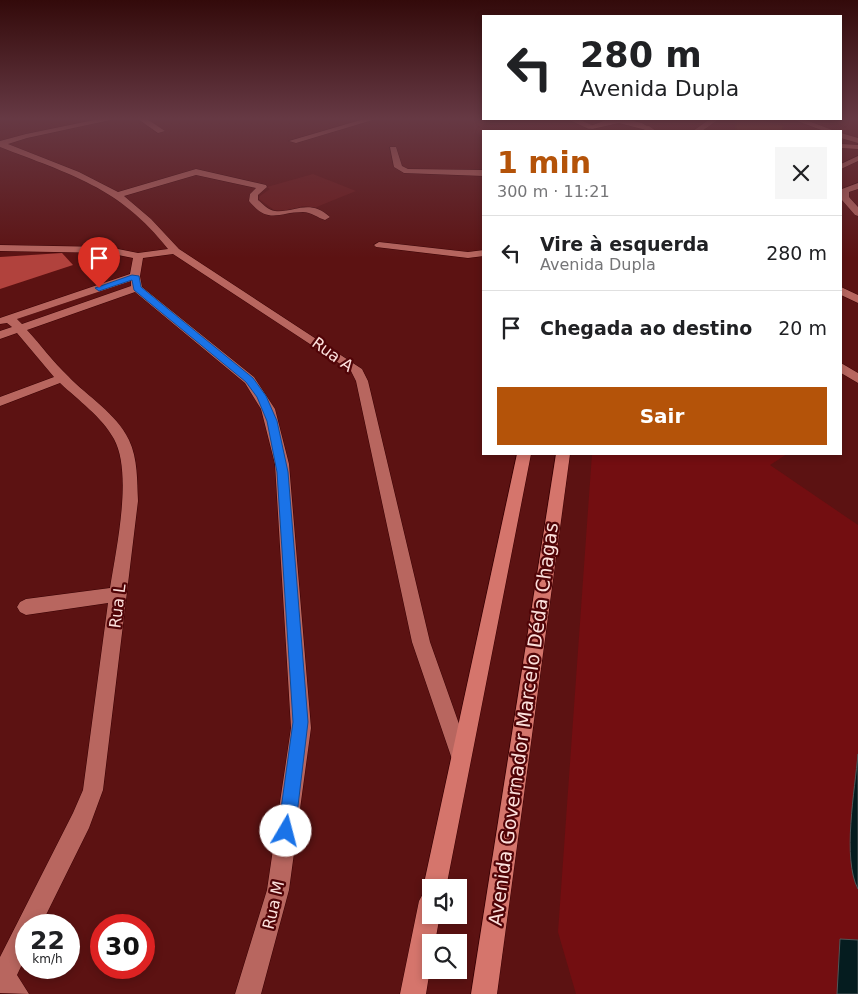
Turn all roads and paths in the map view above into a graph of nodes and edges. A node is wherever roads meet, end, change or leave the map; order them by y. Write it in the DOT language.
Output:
graph roads {
  1 [pos="55,165"];
  2 [pos="398,165"];
  3 [pos="482,173"];
  4 [pos="858,186"];
  5 [pos="117,195"];
  6 [pos="858,213"];
  7 [pos="325,217"];
  8 [pos="379,245"];
  9 [pos="0,248"];
  10 [pos="176,251"];
  11 [pos="482,253"];
  12 [pos="138,256"];
  13 [pos="136,282"];
  14 [pos="842,291"];
  15 [pos="858,300"];
  16 [pos="9,322"];
  17 [pos="0,335"];
  18 [pos="842,368"];
  19 [pos="62,378"];
  20 [pos="858,379"];
  21 [pos="0,402"];
  22 [pos="524,455"];
  23 [pos="563,455"];
  24 [pos="119,594"];
  25 [pos="26,607"];
  26 [pos="460,755"];
  27 [pos="436,879"];
  28 [pos="35,914"];
  29 [pos="427,924"];
  30 [pos="15,959"];
  31 [pos="6,982"];
  32 [pos="248,994"];
  33 [pos="413,994"];
  34 [pos="484,994"];
  1 -- 5 [label="street, Rua A"];
  2 -- 3 [label="street"];
  4 -- 6 [label="street"];
  5 -- 7 [label="street"];
  5 -- 10 [label="street, Rua A"];
  8 -- 11 [label="street"];
  9 -- 12 [label="street"];
  10 -- 12 [label="street"];
  10 -- 26 [label="street, Rua A"];
  12 -- 13 [label="street"];
  13 -- 16 [label="street"];
  13 -- 32 [label="street, Rua M"];
  14 -- 15 [label="street"];
  16 -- 17 [label="street"];
  16 -- 19 [label="street, Rua L"];
  18 -- 20 [label="street"];
  19 -- 21 [label="street"];
  19 -- 24 [label="street, Rua L"];
  22 -- 26 [label="main road"];
  23 -- 34 [label="main road, Avenida Governador Marcelo Déda Chagas"];
  24 -- 25 [label="street"];
  24 -- 28 [label="street, Rua L"];
  26 -- 27 [label="main road"];
  29 -- 33 [label="main road"];
  30 -- 31 [label="street"];
}
